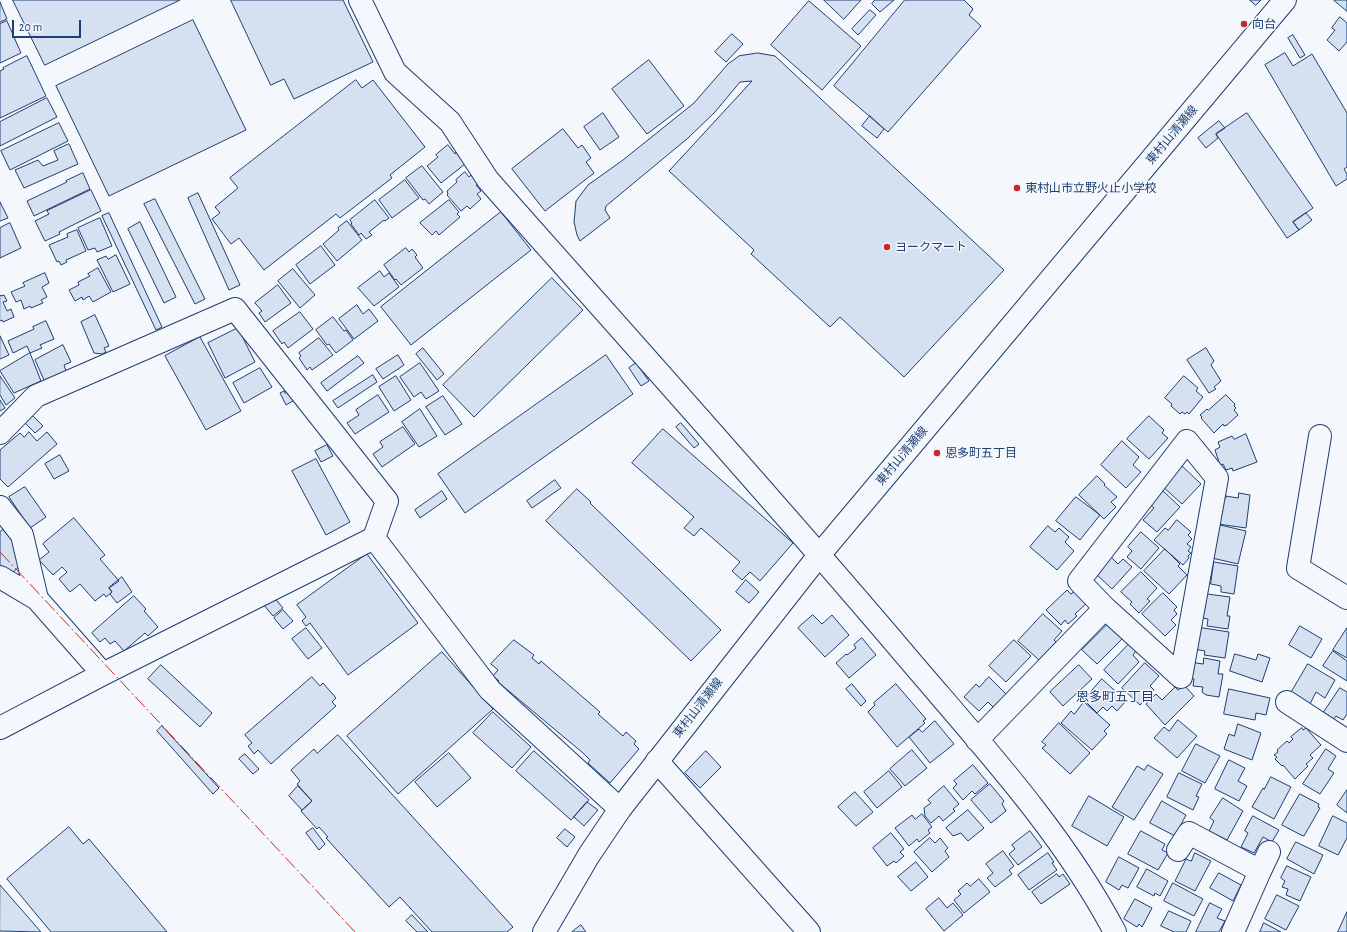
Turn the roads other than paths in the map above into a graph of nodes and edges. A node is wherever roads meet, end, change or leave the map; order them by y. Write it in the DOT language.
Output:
graph roads {
  1 [pos="360,0"];
  2 [pos="1285,0"];
  3 [pos="0,433"];
  4 [pos="1320,436"];
  5 [pos="0,507"];
  6 [pos="374,538"];
  7 [pos="820,554"];
  8 [pos="0,577"];
  9 [pos="1347,598"];
  10 [pos="37,599"];
  11 [pos="1105,608"];
  12 [pos="103,674"];
  13 [pos="1287,702"];
  14 [pos="0,728"];
  15 [pos="977,740"];
  16 [pos="1347,741"];
  17 [pos="657,761"];
  18 [pos="620,809"];
  19 [pos="1178,850"];
  20 [pos="544,932"];
  21 [pos="809,932"];
  22 [pos="1115,932"];
  23 [pos="1233,932"];
  1 -- 7 [label="street"];
  2 -- 7 [label="street, 東村山清瀬線"];
  3 -- 6 [label="street"];
  4 -- 9 [label="street"];
  5 -- 10 [label="street"];
  6 -- 12 [label="street"];
  6 -- 18 [label="street"];
  7 -- 15 [label="street"];
  7 -- 17 [label="street, 東村山清瀬線"];
  8 -- 10 [label="street"];
  10 -- 12 [label="street"];
  11 -- 11 [label="street"];
  11 -- 15 [label="street"];
  12 -- 14 [label="street"];
  13 -- 16 [label="street"];
  15 -- 22 [label="street"];
  17 -- 18 [label="street, 東村山清瀬線"];
  17 -- 21 [label="street"];
  18 -- 20 [label="street, 東村山清瀬線"];
  19 -- 23 [label="street"];
}
